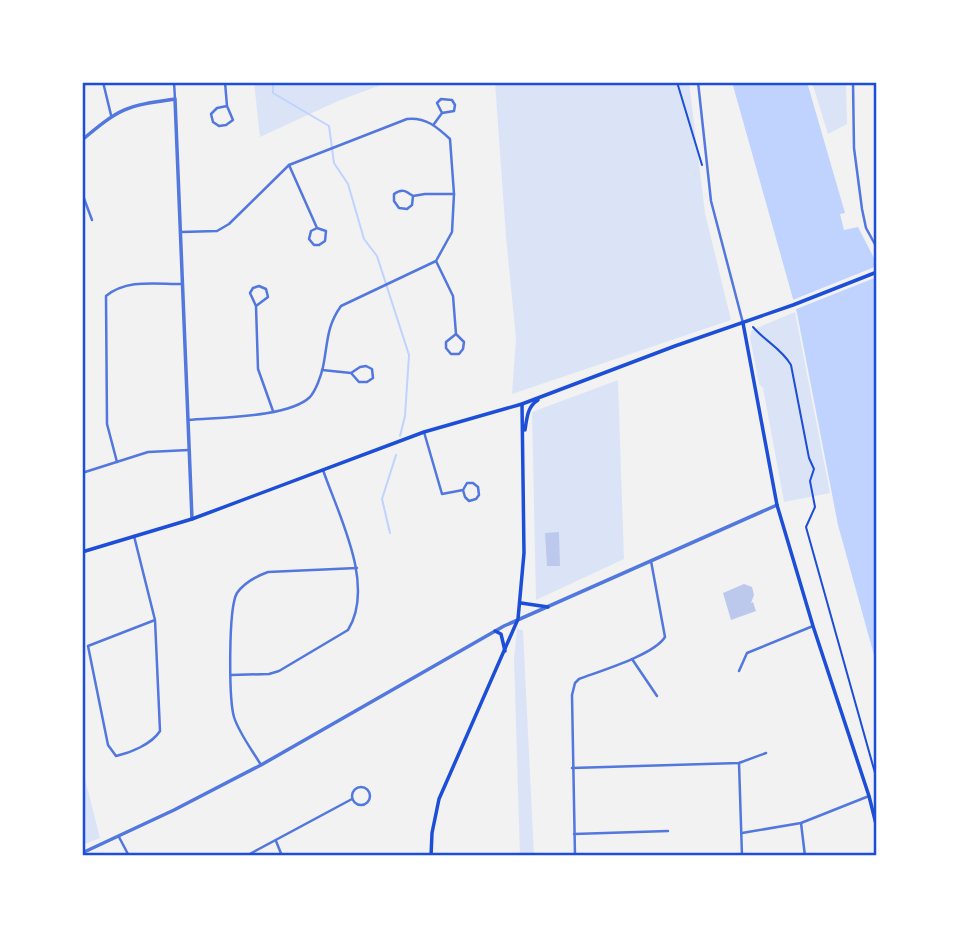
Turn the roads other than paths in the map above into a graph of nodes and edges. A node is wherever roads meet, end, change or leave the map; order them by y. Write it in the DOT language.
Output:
graph roads {
  1 [pos="103,82"];
  2 [pos="174,82"];
  3 [pos="225,82"];
  4 [pos="698,82"];
  5 [pos="853,82"];
  6 [pos="175,99"];
  7 [pos="227,106"];
  8 [pos="442,113"];
  9 [pos="111,115"];
  10 [pos="434,124"];
  11 [pos="82,141"];
  12 [pos="289,164"];
  13 [pos="82,192"];
  14 [pos="454,194"];
  15 [pos="413,196"];
  16 [pos="92,220"];
  17 [pos="317,228"];
  18 [pos="181,232"];
  19 [pos="876,246"];
  20 [pos="436,261"];
  21 [pos="876,272"];
  22 [pos="183,284"];
  23 [pos="256,306"];
  24 [pos="743,323"];
  25 [pos="456,334"];
  26 [pos="322,370"];
  27 [pos="351,373"];
  28 [pos="545,396"];
  29 [pos="522,404"];
  30 [pos="273,413"];
  31 [pos="188,420"];
  32 [pos="424,432"];
  33 [pos="523,439"];
  34 [pos="189,450"];
  35 [pos="117,462"];
  36 [pos="322,469"];
  37 [pos="82,473"];
  38 [pos="463,490"];
  39 [pos="777,505"];
  40 [pos="192,519"];
  41 [pos="134,535"];
  42 [pos="82,552"];
  43 [pos="651,561"];
  44 [pos="357,568"];
  45 [pos="521,603"];
  46 [pos="548,607"];
  47 [pos="518,619"];
  48 [pos="155,620"];
  49 [pos="813,625"];
  50 [pos="495,631"];
  51 [pos="505,653"];
  52 [pos="632,659"];
  53 [pos="739,671"];
  54 [pos="231,675"];
  55 [pos="657,696"];
  56 [pos="766,753"];
  57 [pos="739,763"];
  58 [pos="261,765"];
  59 [pos="572,768"];
  60 [pos="869,796"];
  61 [pos="352,799"];
  62 [pos="801,823"];
  63 [pos="877,828"];
  64 [pos="668,831"];
  65 [pos="742,833"];
  66 [pos="574,834"];
  67 [pos="118,836"];
  68 [pos="276,841"];
  69 [pos="82,853"];
  70 [pos="129,856"];
  71 [pos="246,856"];
  72 [pos="282,856"];
  73 [pos="431,856"];
  74 [pos="575,856"];
  75 [pos="742,856"];
  76 [pos="805,856"];
  1 -- 9 [label="street"];
  2 -- 6 [label="street"];
  3 -- 7 [label="street"];
  4 -- 24 [label="street"];
  5 -- 19 [label="street"];
  6 -- 9 [label="street"];
  6 -- 18 [label="street"];
  7 -- 7 [label="street"];
  8 -- 8 [label="street"];
  8 -- 10 [label="street"];
  9 -- 11 [label="street"];
  10 -- 12 [label="street"];
  10 -- 14 [label="street"];
  12 -- 17 [label="street"];
  12 -- 18 [label="street"];
  13 -- 16 [label="street"];
  14 -- 15 [label="street"];
  14 -- 20 [label="street"];
  15 -- 15 [label="street"];
  17 -- 17 [label="street"];
  18 -- 22 [label="street"];
  20 -- 25 [label="street"];
  20 -- 26 [label="street"];
  21 -- 24 [label="main road"];
  22 -- 31 [label="street"];
  22 -- 35 [label="street"];
  23 -- 23 [label="street"];
  23 -- 30 [label="street"];
  24 -- 28 [label="main road"];
  24 -- 39 [label="main road"];
  25 -- 25 [label="street"];
  26 -- 27 [label="street"];
  26 -- 30 [label="street"];
  27 -- 27 [label="street"];
  28 -- 29 [label="main road"];
  28 -- 33 [label="main road"];
  29 -- 32 [label="main road"];
  29 -- 33 [label="main road"];
  30 -- 31 [label="street"];
  31 -- 34 [label="street"];
  32 -- 36 [label="main road"];
  32 -- 38 [label="street"];
  33 -- 45 [label="main road"];
  34 -- 35 [label="street"];
  34 -- 40 [label="street"];
  35 -- 37 [label="street"];
  36 -- 40 [label="main road"];
  36 -- 44 [label="street"];
  38 -- 38 [label="street"];
  39 -- 43 [label="street"];
  39 -- 49 [label="main road"];
  40 -- 41 [label="main road"];
  41 -- 42 [label="main road"];
  41 -- 48 [label="street"];
  43 -- 46 [label="street"];
  43 -- 52 [label="street"];
  44 -- 54 [label="street"];
  44 -- 54 [label="street"];
  45 -- 46 [label="main road"];
  45 -- 47 [label="main road"];
  46 -- 47 [label="street"];
  47 -- 50 [label="street"];
  47 -- 51 [label="main road"];
  48 -- 48 [label="street"];
  49 -- 53 [label="street"];
  49 -- 60 [label="main road"];
  50 -- 51 [label="main road"];
  50 -- 58 [label="street"];
  51 -- 73 [label="main road"];
  52 -- 55 [label="street"];
  52 -- 59 [label="street"];
  54 -- 58 [label="street"];
  56 -- 57 [label="street"];
  57 -- 59 [label="street"];
  57 -- 65 [label="street"];
  58 -- 67 [label="street"];
  59 -- 66 [label="street"];
  60 -- 62 [label="street"];
  60 -- 63 [label="main road"];
  61 -- 61 [label="street"];
  61 -- 68 [label="street"];
  62 -- 65 [label="street"];
  62 -- 76 [label="street"];
  64 -- 66 [label="street"];
  65 -- 75 [label="street"];
  66 -- 74 [label="street"];
  67 -- 69 [label="street"];
  67 -- 70 [label="street"];
  68 -- 71 [label="street"];
  68 -- 72 [label="street"];
}
